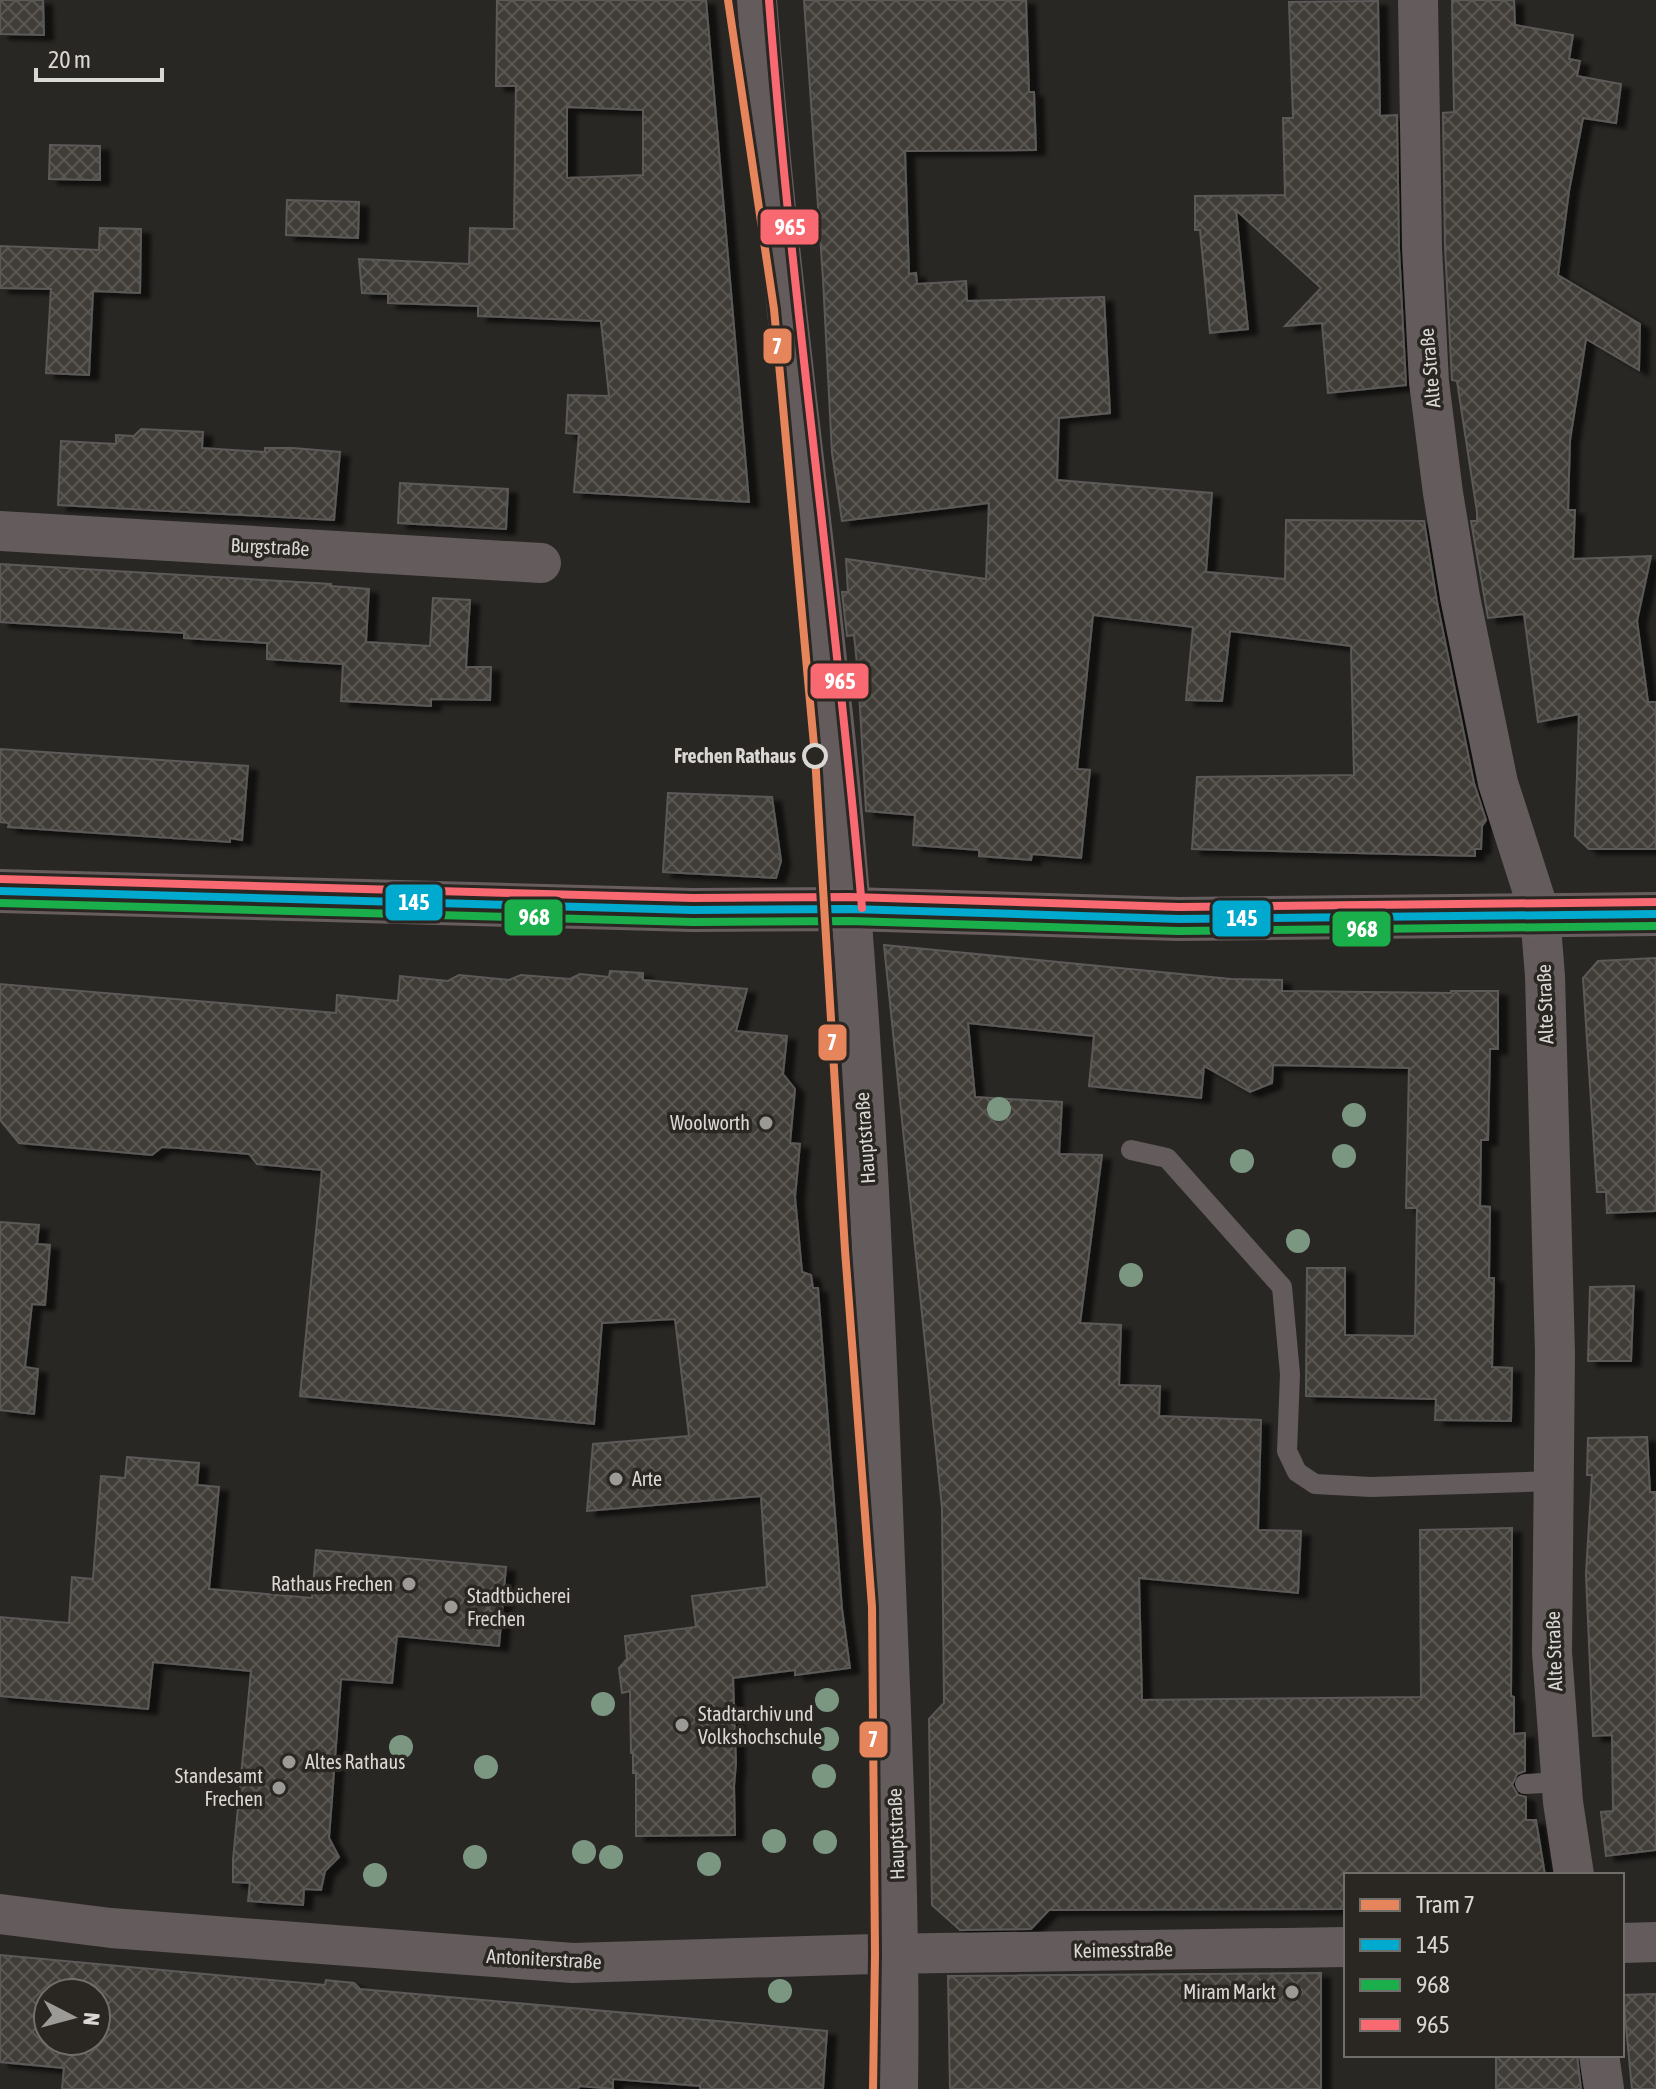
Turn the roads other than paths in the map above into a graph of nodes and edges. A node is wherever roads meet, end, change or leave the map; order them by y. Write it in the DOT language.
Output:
graph roads {
  1 [pos="757,0"];
  2 [pos="1418,0"];
  3 [pos="0,531"];
  4 [pos="541,563"];
  5 [pos="0,891"];
  6 [pos="850,909"];
  7 [pos="1540,914"];
  8 [pos="1656,914"];
  9 [pos="1131,1150"];
  10 [pos="1554,1481"];
  11 [pos="1573,1873"];
  12 [pos="0,1914"];
  13 [pos="1656,1942"];
  14 [pos="1624,1943"];
  15 [pos="1344,1947"];
  16 [pos="900,1954"];
  17 [pos="1599,2057"];
  18 [pos="898,2089"];
  19 [pos="1604,2089"];
  1 -- 6 [label="street, Hauptstraße"];
  2 -- 7 [label="street, Alte Straße"];
  3 -- 4 [label="street, Burgstraße"];
  5 -- 6 [label="street"];
  6 -- 7 [label="street"];
  6 -- 16 [label="street, Hauptstraße"];
  7 -- 8 [label="street"];
  7 -- 10 [label="street, Alte Straße"];
  9 -- 10 [label="lane"];
  10 -- 11 [label="street, Alte Straße"];
  12 -- 16 [label="street, Antoniterstraße"];
  13 -- 14 [label="street"];
  15 -- 16 [label="street, Keimesstraße"];
  16 -- 18 [label="street, Hauptstraße"];
  17 -- 19 [label="street"];
}
